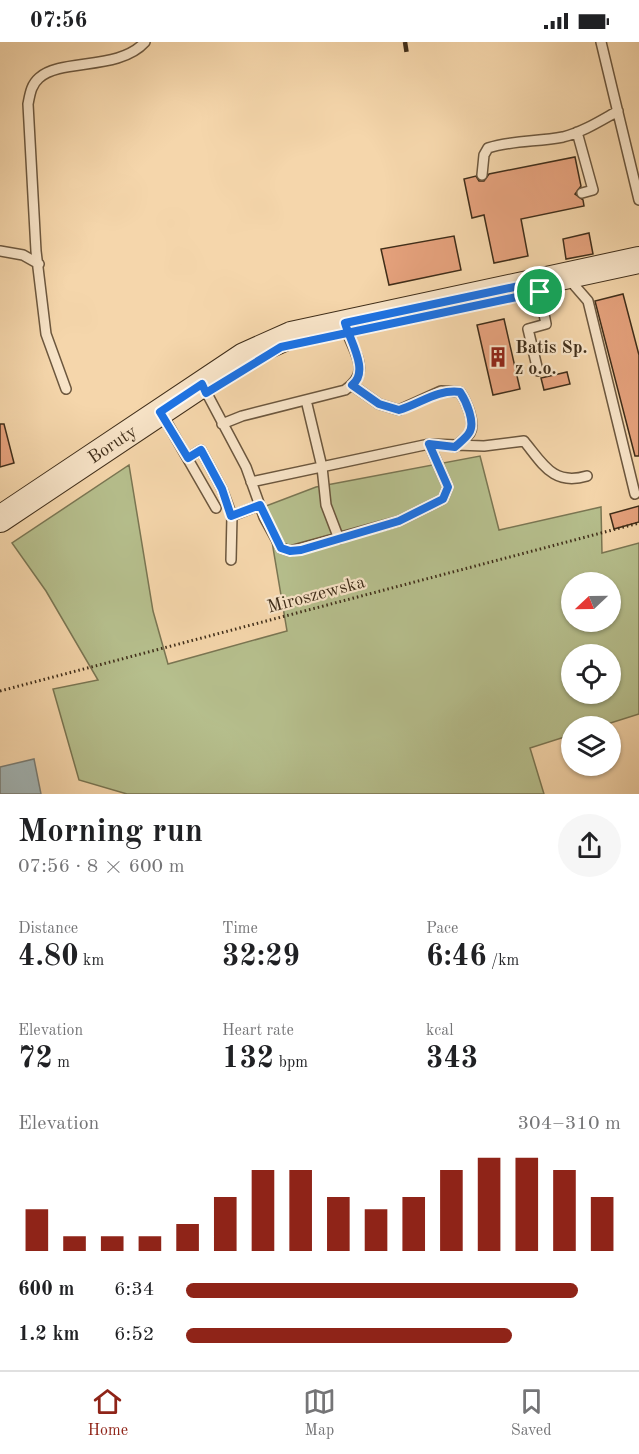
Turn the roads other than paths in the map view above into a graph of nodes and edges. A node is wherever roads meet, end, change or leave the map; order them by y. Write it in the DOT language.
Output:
graph roads {
  1 [pos="146,42"];
  2 [pos="601,42"];
  3 [pos="618,111"];
  4 [pos="578,132"];
  5 [pos="482,175"];
  6 [pos="582,193"];
  7 [pos="639,200"];
  8 [pos="0,251"];
  9 [pos="639,260"];
  10 [pos="39,264"];
  11 [pos="566,276"];
  12 [pos="538,282"];
  13 [pos="345,323"];
  14 [pos="538,371"];
  15 [pos="202,384"];
  16 [pos="352,385"];
  17 [pos="66,389"];
  18 [pos="306,400"];
  19 [pos="160,412"];
  20 [pos="222,424"];
  21 [pos="429,444"];
  22 [pos="455,447"];
  23 [pos="188,458"];
  24 [pos="322,467"];
  25 [pos="587,476"];
  26 [pos="252,482"];
  27 [pos="634,494"];
  28 [pos="260,505"];
  29 [pos="216,508"];
  30 [pos="231,516"];
  31 [pos="0,519"];
  32 [pos="339,539"];
  33 [pos="231,560"];
  1 -- 10 [label="lane"];
  2 -- 3 [label="lane"];
  3 -- 4 [label="lane"];
  3 -- 7 [label="lane"];
  4 -- 5 [label="lane"];
  4 -- 6 [label="lane"];
  8 -- 10 [label="lane"];
  9 -- 11 [label="street, Boruty"];
  10 -- 17 [label="lane"];
  11 -- 12 [label="street, Boruty"];
  11 -- 27 [label="lane"];
  12 -- 13 [label="street, Boruty"];
  12 -- 14 [label="lane"];
  13 -- 15 [label="street, Boruty"];
  13 -- 16 [label="lane"];
  15 -- 19 [label="street, Boruty"];
  15 -- 20 [label="lane"];
  16 -- 18 [label="lane"];
  16 -- 22 [label="lane"];
  18 -- 20 [label="lane"];
  18 -- 24 [label="lane"];
  19 -- 23 [label="lane"];
  19 -- 31 [label="street, Boruty"];
  20 -- 26 [label="lane"];
  21 -- 22 [label="lane"];
  21 -- 24 [label="lane"];
  21 -- 32 [label="lane"];
  22 -- 25 [label="lane"];
  23 -- 29 [label="lane"];
  23 -- 30 [label="lane"];
  24 -- 26 [label="lane"];
  24 -- 32 [label="lane"];
  26 -- 28 [label="lane"];
  28 -- 30 [label="lane"];
  28 -- 32 [label="lane"];
  30 -- 33 [label="lane"];
}
